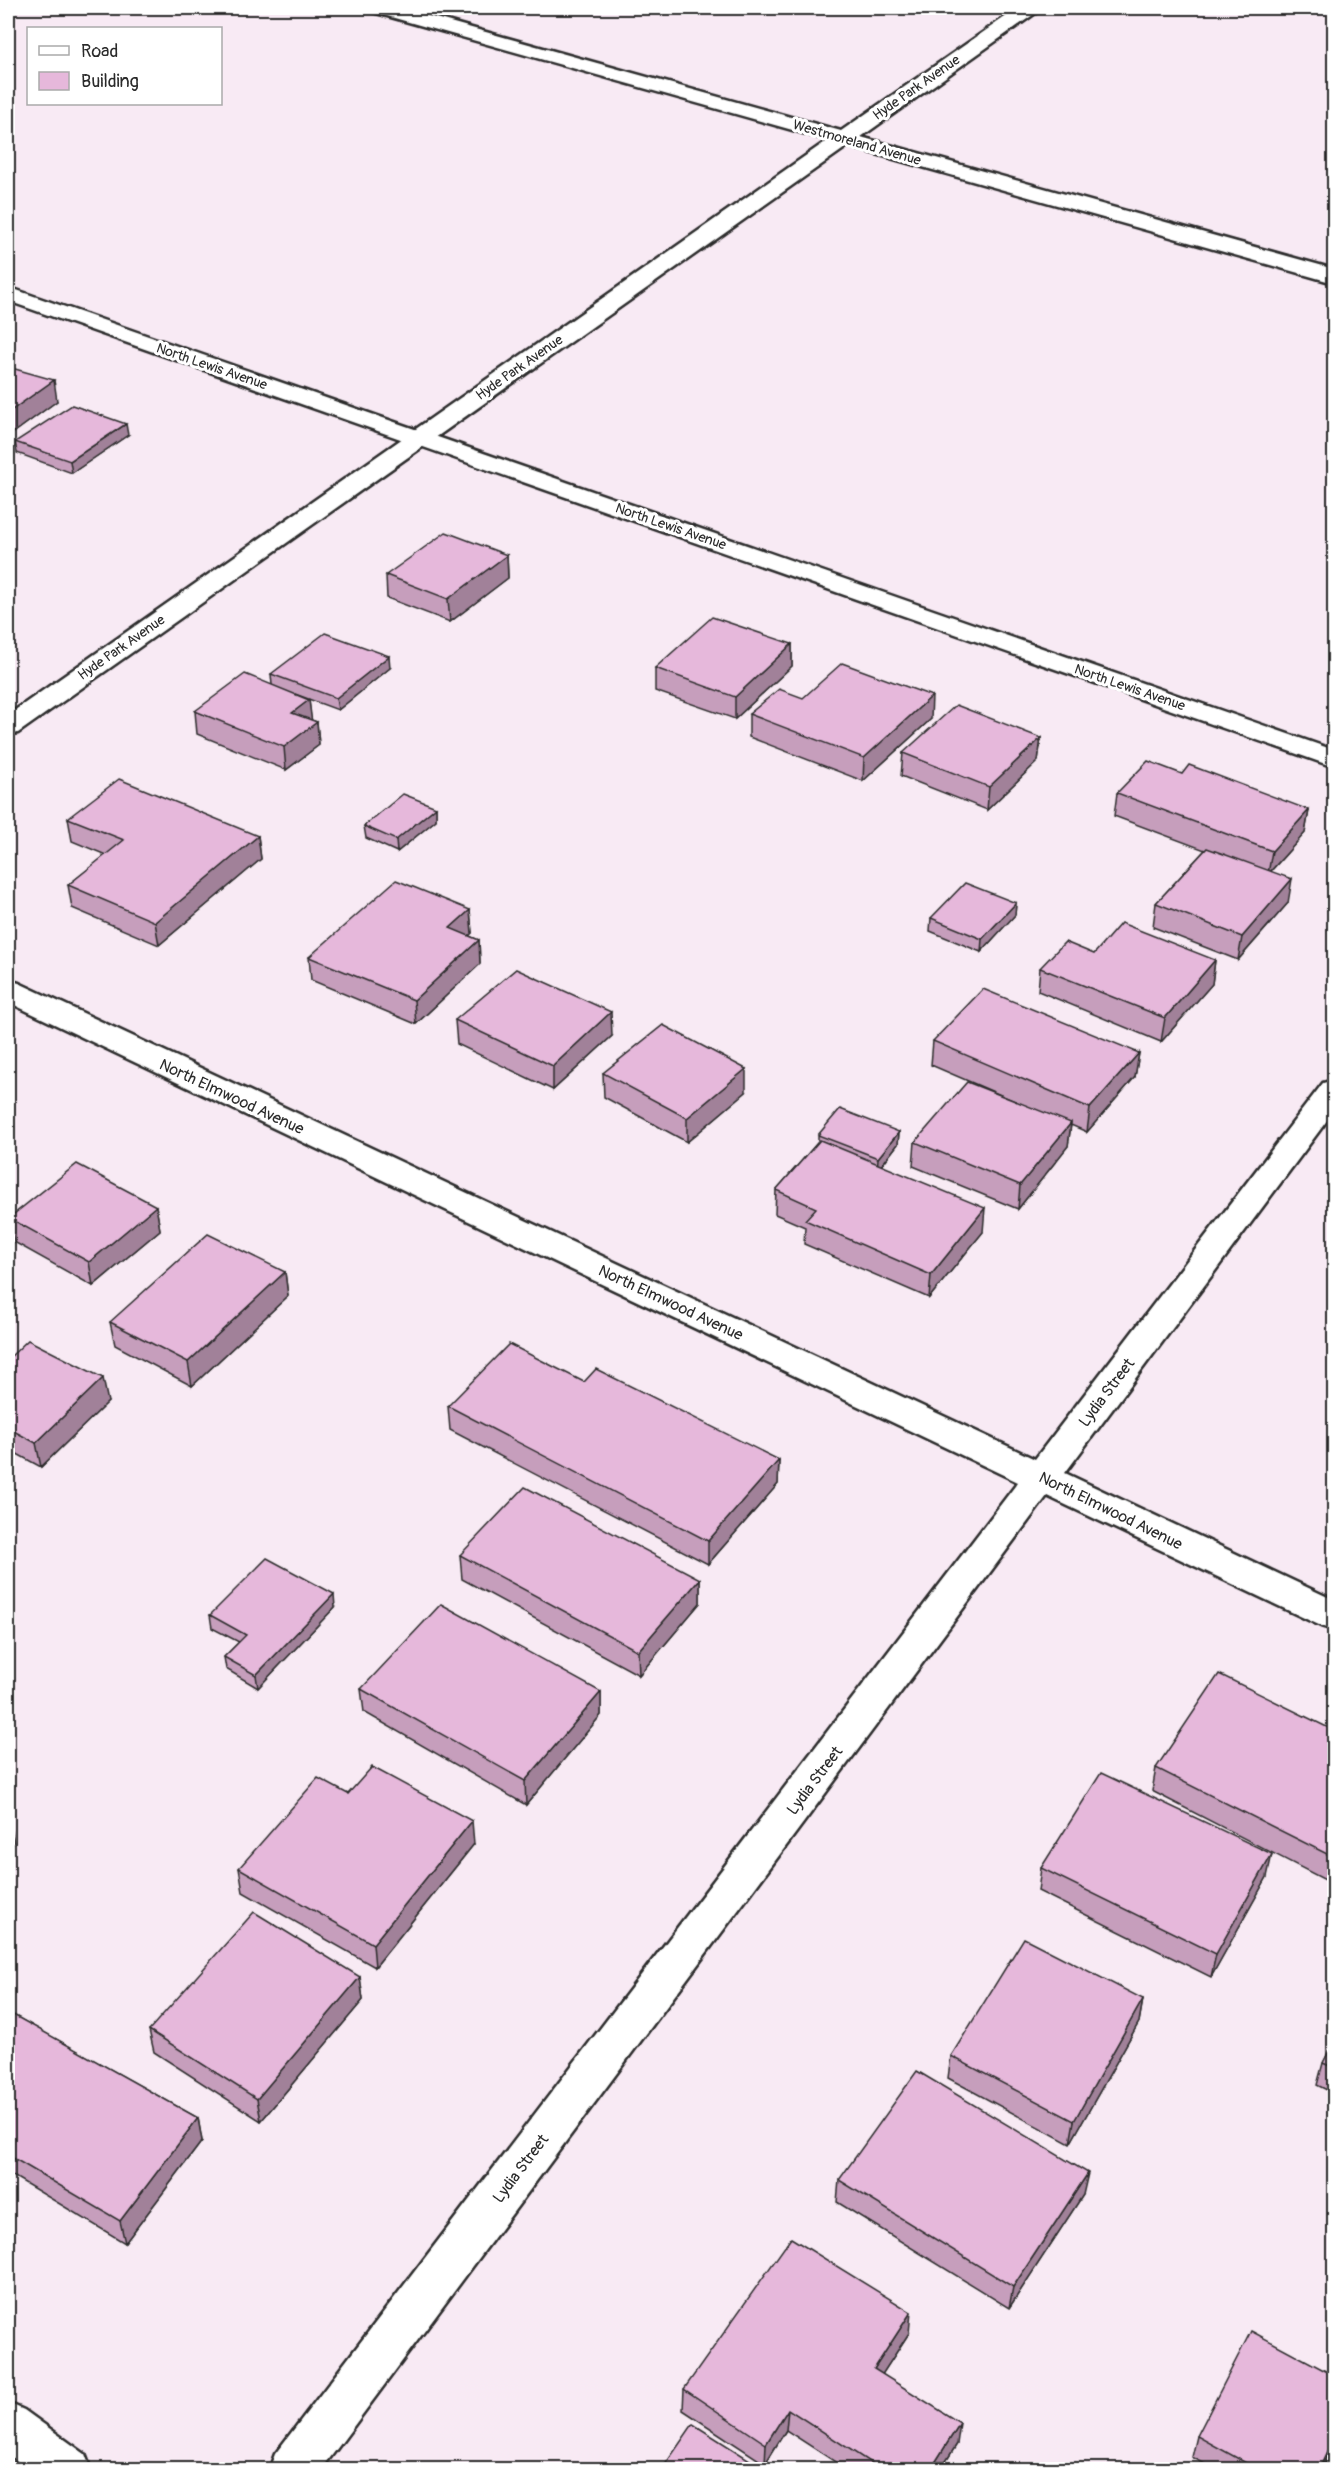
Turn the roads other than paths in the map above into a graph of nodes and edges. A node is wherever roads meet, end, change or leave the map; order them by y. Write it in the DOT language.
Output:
graph roads {
  1 [pos="380,8"];
  2 [pos="1030,8"];
  3 [pos="844,138"];
  4 [pos="1335,276"];
  5 [pos="8,294"];
  6 [pos="418,438"];
  7 [pos="8,727"];
  8 [pos="1335,759"];
  9 [pos="8,990"];
  10 [pos="1335,1090"];
  11 [pos="1042,1477"];
  12 [pos="1335,1616"];
  13 [pos="8,2426"];
  14 [pos="68,2469"];
  15 [pos="292,2469"];
  1 -- 3 [label="street, Westmoreland Avenue"];
  2 -- 3 [label="street, Hyde Park Avenue"];
  3 -- 4 [label="street, Westmoreland Avenue"];
  3 -- 6 [label="street, Hyde Park Avenue"];
  5 -- 6 [label="street, North Lewis Avenue"];
  6 -- 7 [label="street, Hyde Park Avenue"];
  6 -- 8 [label="street, North Lewis Avenue"];
  9 -- 11 [label="street, North Elmwood Avenue"];
  10 -- 11 [label="street, Lydia Street"];
  11 -- 12 [label="street, North Elmwood Avenue"];
  11 -- 15 [label="street, Lydia Street"];
  13 -- 14 [label="street"];
}
